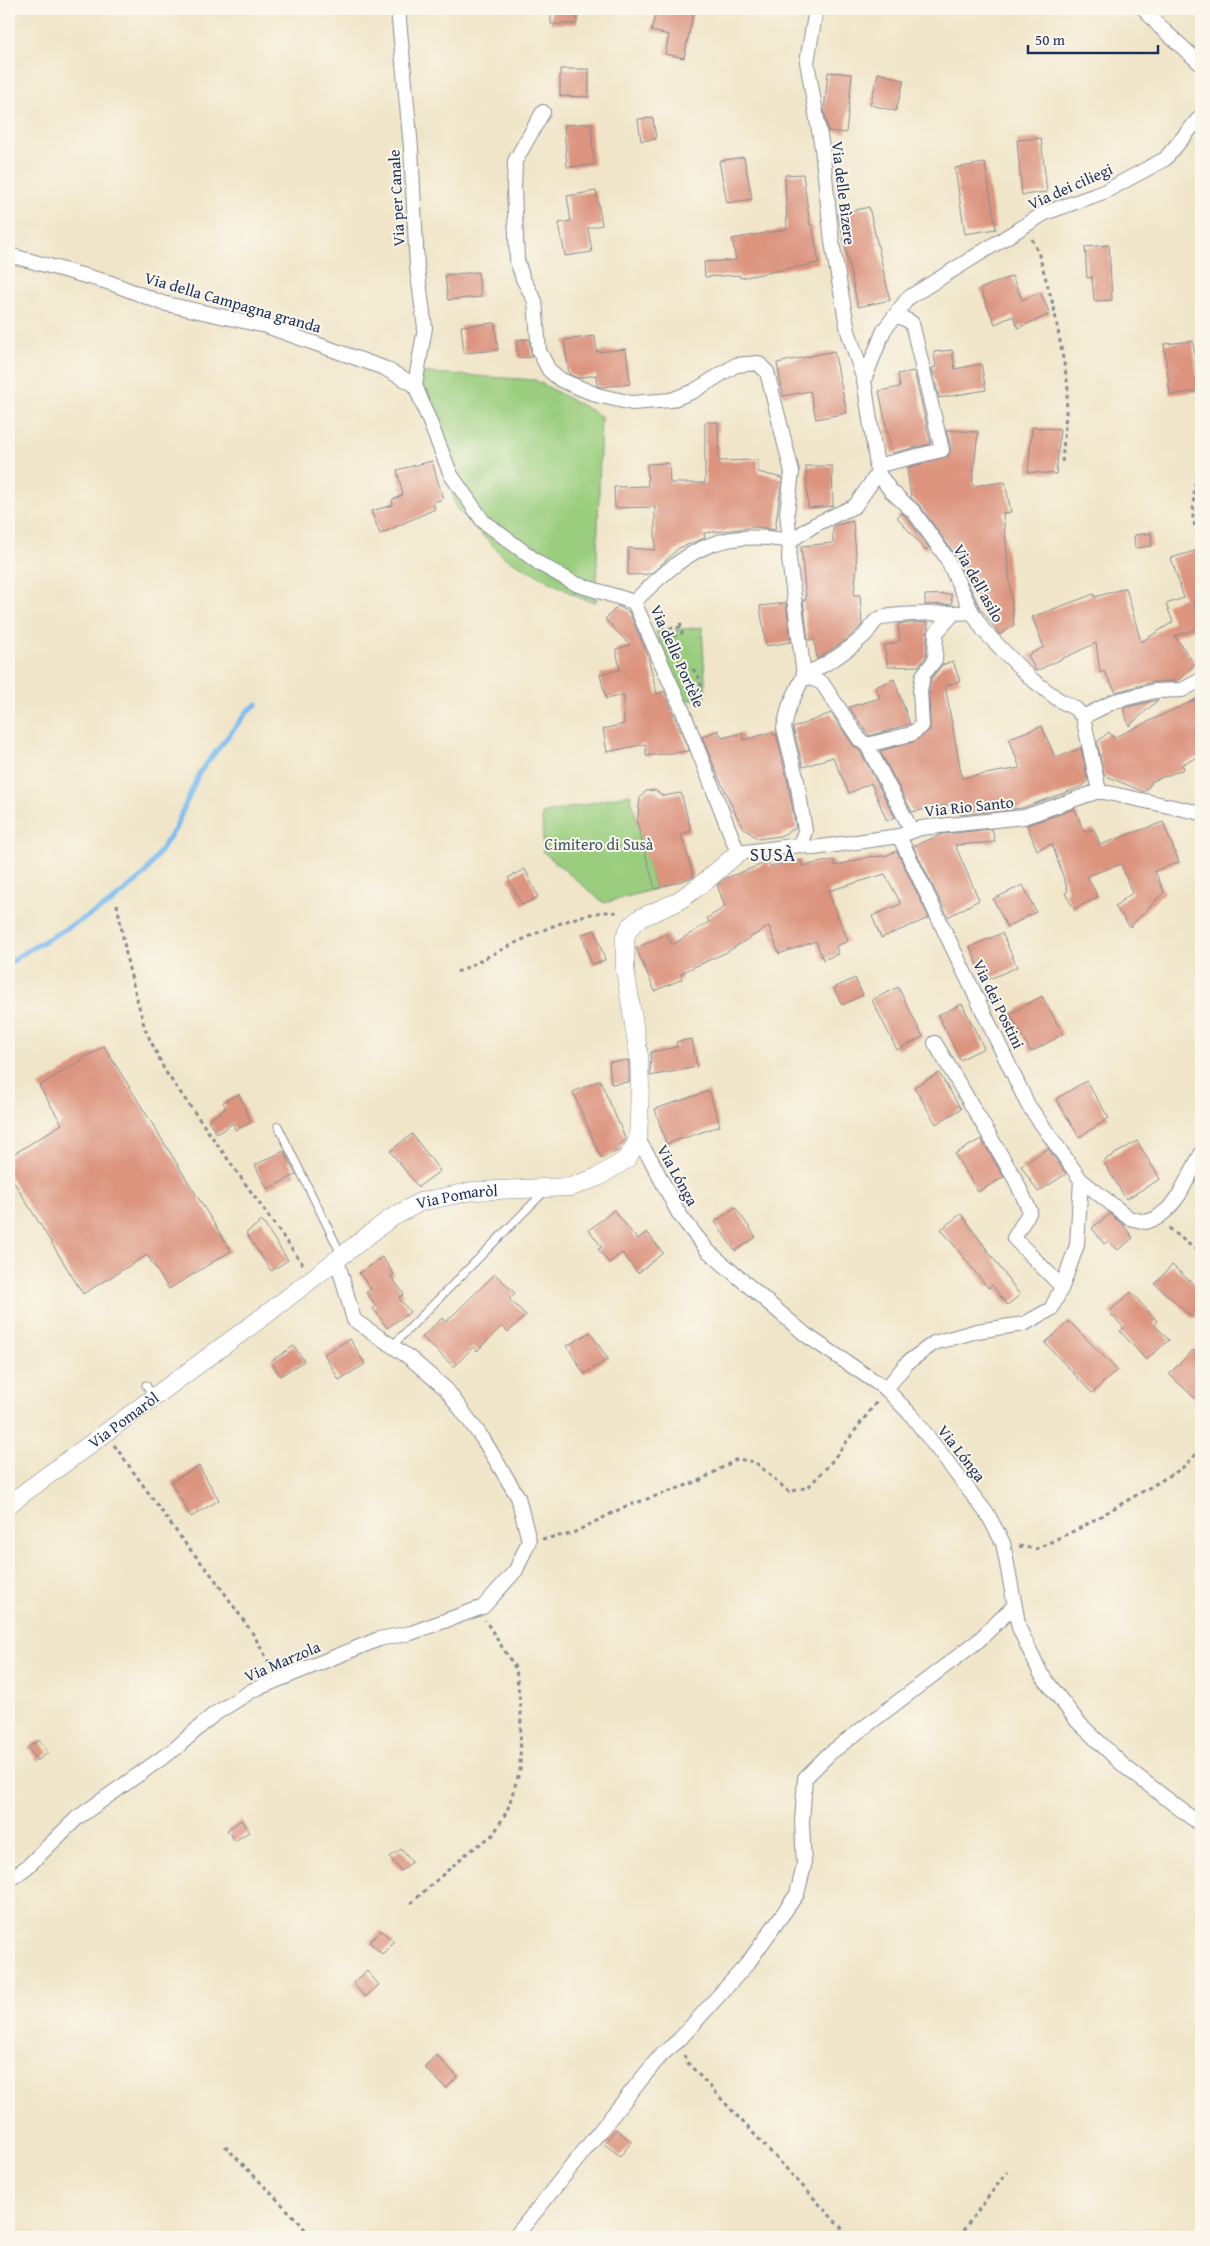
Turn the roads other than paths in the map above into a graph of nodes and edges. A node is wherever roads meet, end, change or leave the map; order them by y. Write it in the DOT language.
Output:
graph roads {
  1 [pos="398,9"];
  2 [pos="816,9"];
  3 [pos="1144,9"];
  4 [pos="1201,64"];
  5 [pos="543,112"];
  6 [pos="1201,116"];
  7 [pos="9,255"];
  8 [pos="896,314"];
  9 [pos="864,380"];
  10 [pos="415,385"];
  11 [pos="877,470"];
  12 [pos="790,541"];
  13 [pos="634,602"];
  14 [pos="972,612"];
  15 [pos="952,615"];
  16 [pos="804,675"];
  17 [pos="1201,680"];
  18 [pos="1083,717"];
  19 [pos="866,745"];
  20 [pos="1099,791"];
  21 [pos="1201,813"];
  22 [pos="905,834"];
  23 [pos="800,845"];
  24 [pos="738,853"];
  25 [pos="935,1043"];
  26 [pos="278,1126"];
  27 [pos="638,1140"];
  28 [pos="1201,1154"];
  29 [pos="1081,1180"];
  30 [pos="548,1188"];
  31 [pos="340,1258"];
  32 [pos="1062,1287"];
  33 [pos="392,1346"];
  34 [pos="886,1389"];
  35 [pos="9,1504"];
  36 [pos="1016,1605"];
  37 [pos="1201,1825"];
  38 [pos="9,1880"];
  39 [pos="515,2237"];
  1 -- 10 [label="street, Via per Canale"];
  2 -- 9 [label="street, Via delle Bìzere"];
  3 -- 4 [label="street"];
  5 -- 12 [label="street"];
  6 -- 8 [label="street, Via dei ciliegi"];
  7 -- 10 [label="street, Via della Campagna granda"];
  8 -- 9 [label="street, Via dei ciliegi"];
  8 -- 11 [label="street"];
  9 -- 11 [label="street, Via dei ciliegi"];
  10 -- 13 [label="street, Via delle Portèle"];
  11 -- 12 [label="street"];
  11 -- 14 [label="street, Via dell'asilo"];
  12 -- 13 [label="street"];
  12 -- 16 [label="street"];
  13 -- 24 [label="street, Via delle Portèle"];
  14 -- 15 [label="street"];
  14 -- 18 [label="street, Via dell'asilo"];
  15 -- 16 [label="street"];
  15 -- 19 [label="street"];
  16 -- 19 [label="street, Via dei Postini"];
  16 -- 23 [label="street"];
  17 -- 18 [label="street"];
  18 -- 20 [label="street"];
  19 -- 22 [label="street, Via dei Postini"];
  20 -- 21 [label="street"];
  20 -- 22 [label="street, Via Rio Santo"];
  22 -- 23 [label="street, Via Rio Santo"];
  22 -- 29 [label="street, Via dei Postini"];
  23 -- 24 [label="street, Via Rio Santo"];
  24 -- 27 [label="street"];
  25 -- 32 [label="street"];
  26 -- 31 [label="lane"];
  27 -- 30 [label="street, Via Pomaròl"];
  27 -- 34 [label="street, Via Lónga"];
  28 -- 29 [label="street, Via dei Postini"];
  29 -- 32 [label="street"];
  30 -- 31 [label="street, Via Pomaròl"];
  30 -- 33 [label="lane"];
  31 -- 33 [label="street"];
  31 -- 35 [label="street, Via Pomaròl"];
  32 -- 34 [label="street"];
  33 -- 38 [label="street, Via Marzola"];
  34 -- 36 [label="street, Via Lónga"];
  36 -- 37 [label="street, Via Lónga"];
  36 -- 39 [label="street"];
}
